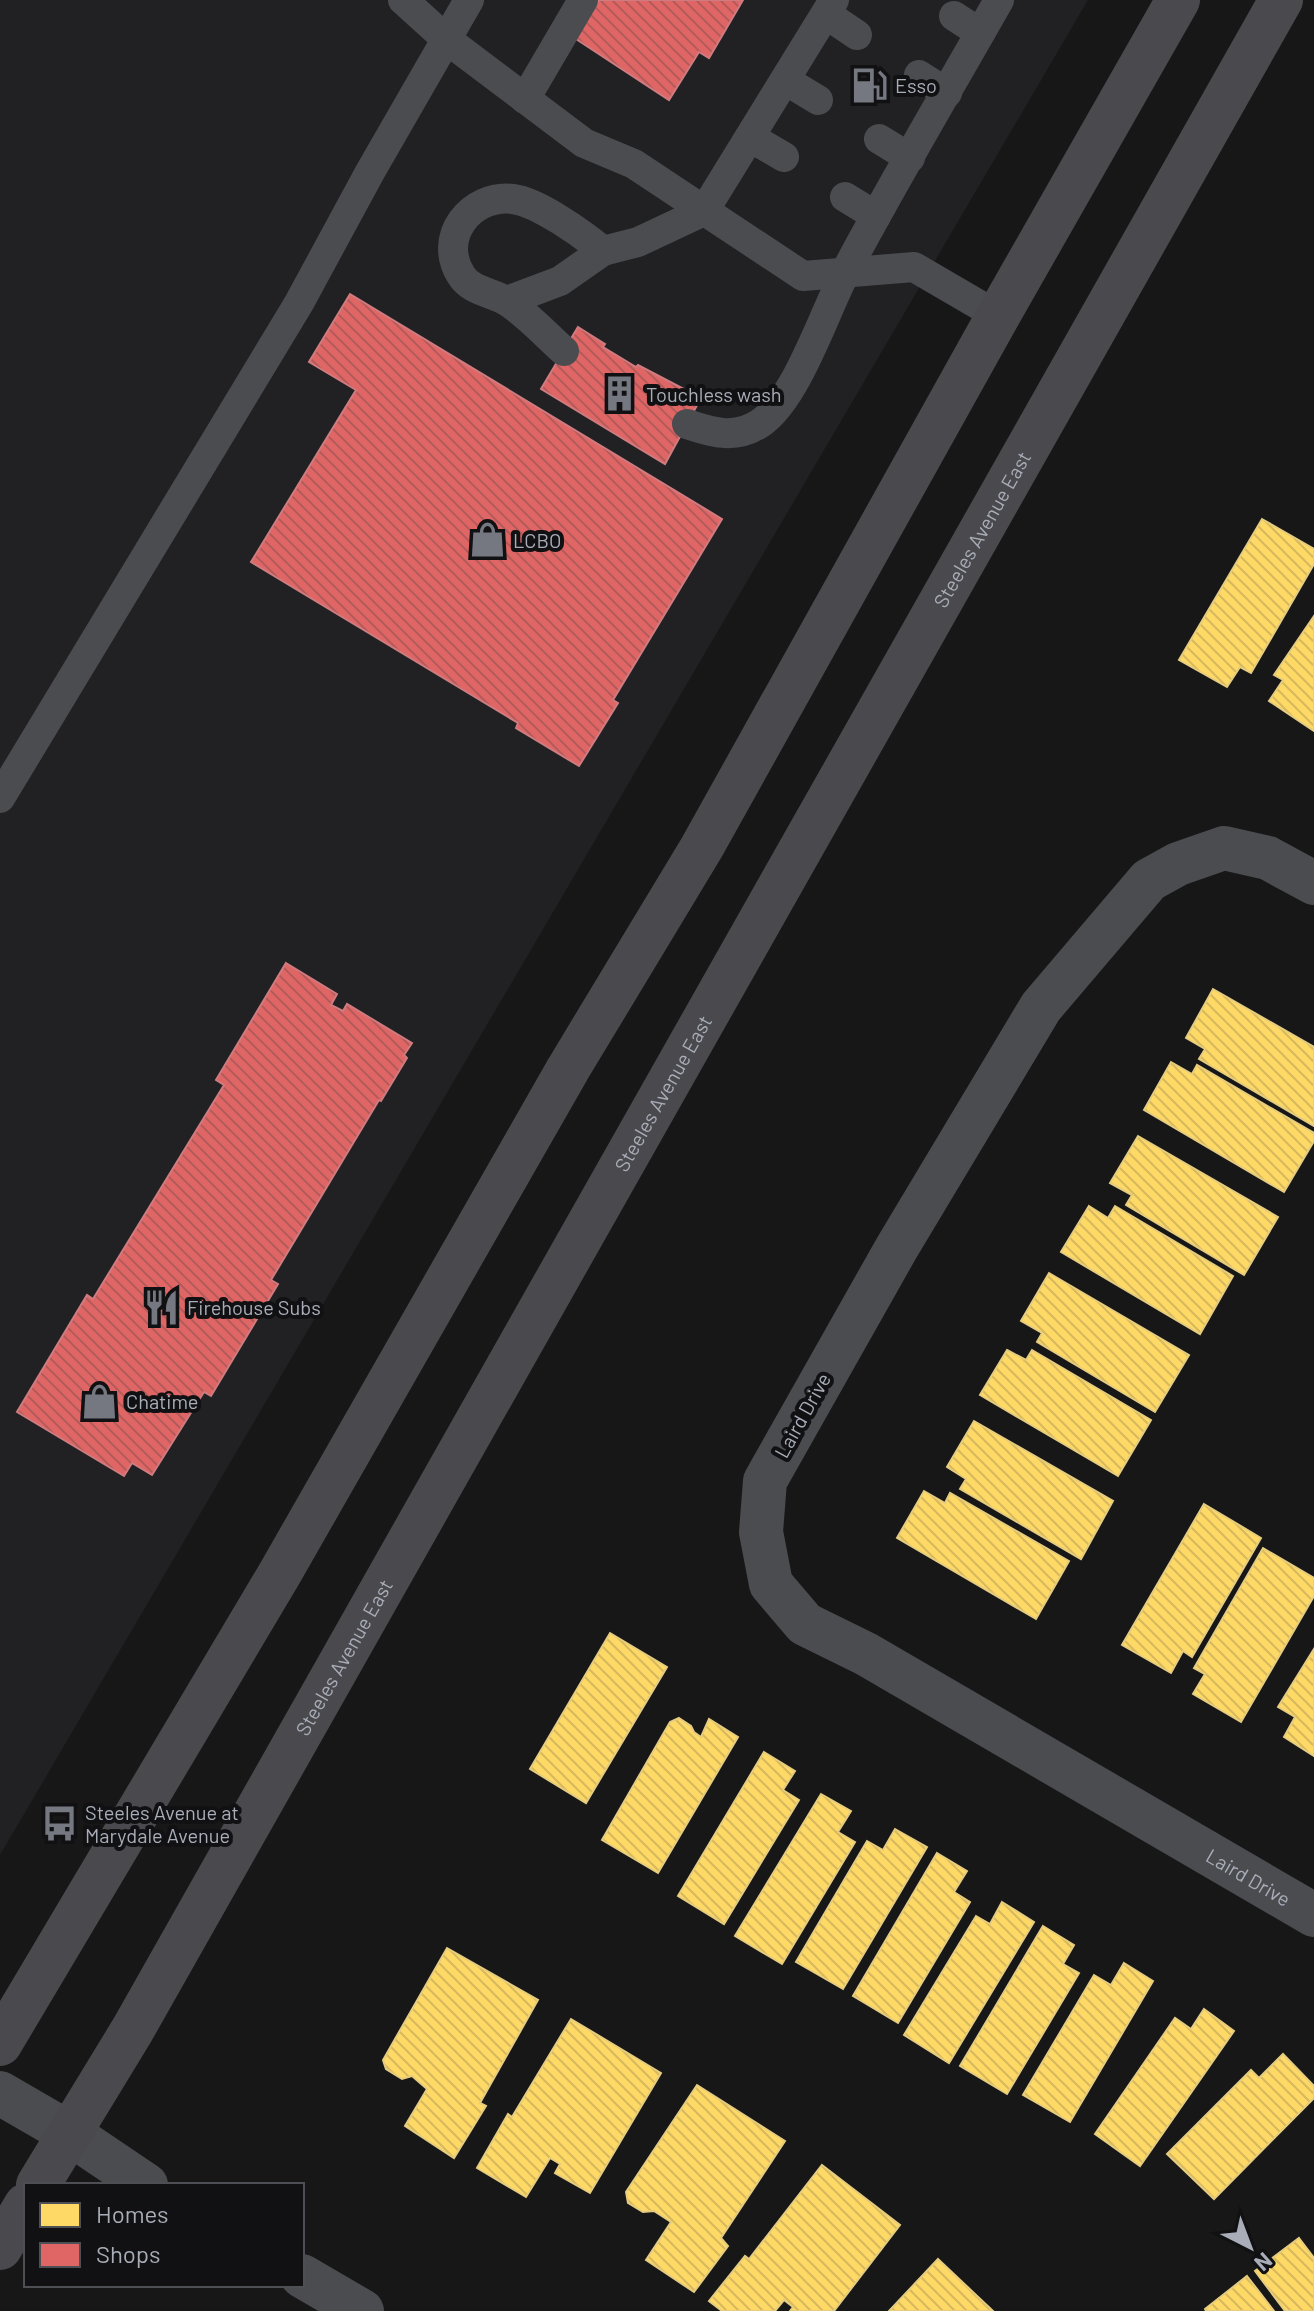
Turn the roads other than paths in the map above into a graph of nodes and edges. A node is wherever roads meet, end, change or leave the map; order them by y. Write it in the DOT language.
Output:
graph roads {
  1 [pos="403,0"];
  2 [pos="469,0"];
  3 [pos="583,0"];
  4 [pos="999,0"];
  5 [pos="1178,0"];
  6 [pos="1278,1"];
  7 [pos="830,7"];
  8 [pos="954,16"];
  9 [pos="980,33"];
  10 [pos="857,35"];
  11 [pos="446,39"];
  12 [pos="919,75"];
  13 [pos="785,80"];
  14 [pos="947,93"];
  15 [pos="525,99"];
  16 [pos="818,100"];
  17 [pos="750,137"];
  18 [pos="879,139"];
  19 [pos="784,157"];
  20 [pos="910,158"];
  21 [pos="845,197"];
  22 [pos="704,211"];
  23 [pos="876,216"];
  24 [pos="603,251"];
  25 [pos="845,273"];
  26 [pos="507,301"];
  27 [pos="998,316"];
  28 [pos="564,351"];
  29 [pos="687,424"];
  30 [pos="0,798"];
  31 [pos="1314,883"];
  32 [pos="1314,1915"];
  33 [pos="0,2044"];
  34 [pos="0,2093"];
  35 [pos="69,2133"];
  36 [pos="39,2183"];
  37 [pos="143,2183"];
  38 [pos="24,2208"];
  39 [pos="0,2248"];
  40 [pos="304,2277"];
  41 [pos="362,2311"];
  1 -- 11 [label="lane"];
  2 -- 11 [label="lane"];
  3 -- 15 [label="lane"];
  4 -- 9 [label="lane"];
  5 -- 27 [label="main road"];
  6 -- 35 [label="main road, Steeles Avenue East"];
  7 -- 10 [label="lane"];
  7 -- 13 [label="lane"];
  8 -- 9 [label="lane"];
  9 -- 14 [label="lane"];
  11 -- 15 [label="lane"];
  11 -- 30 [label="lane"];
  12 -- 14 [label="lane"];
  13 -- 16 [label="lane"];
  13 -- 17 [label="lane"];
  14 -- 20 [label="lane"];
  15 -- 22 [label="lane"];
  17 -- 19 [label="lane"];
  17 -- 22 [label="lane"];
  18 -- 20 [label="lane"];
  20 -- 23 [label="lane"];
  21 -- 23 [label="lane"];
  22 -- 24 [label="lane"];
  22 -- 25 [label="lane"];
  23 -- 25 [label="lane"];
  24 -- 26 [label="lane"];
  24 -- 26 [label="lane"];
  25 -- 27 [label="lane"];
  25 -- 29 [label="lane"];
  26 -- 28 [label="lane"];
  27 -- 33 [label="main road"];
  31 -- 32 [label="street, Laird Drive"];
  34 -- 35 [label="street"];
  35 -- 36 [label="main road, Steeles Avenue East"];
  35 -- 37 [label="street"];
  38 -- 39 [label="main road"];
  40 -- 41 [label="street"];
}
